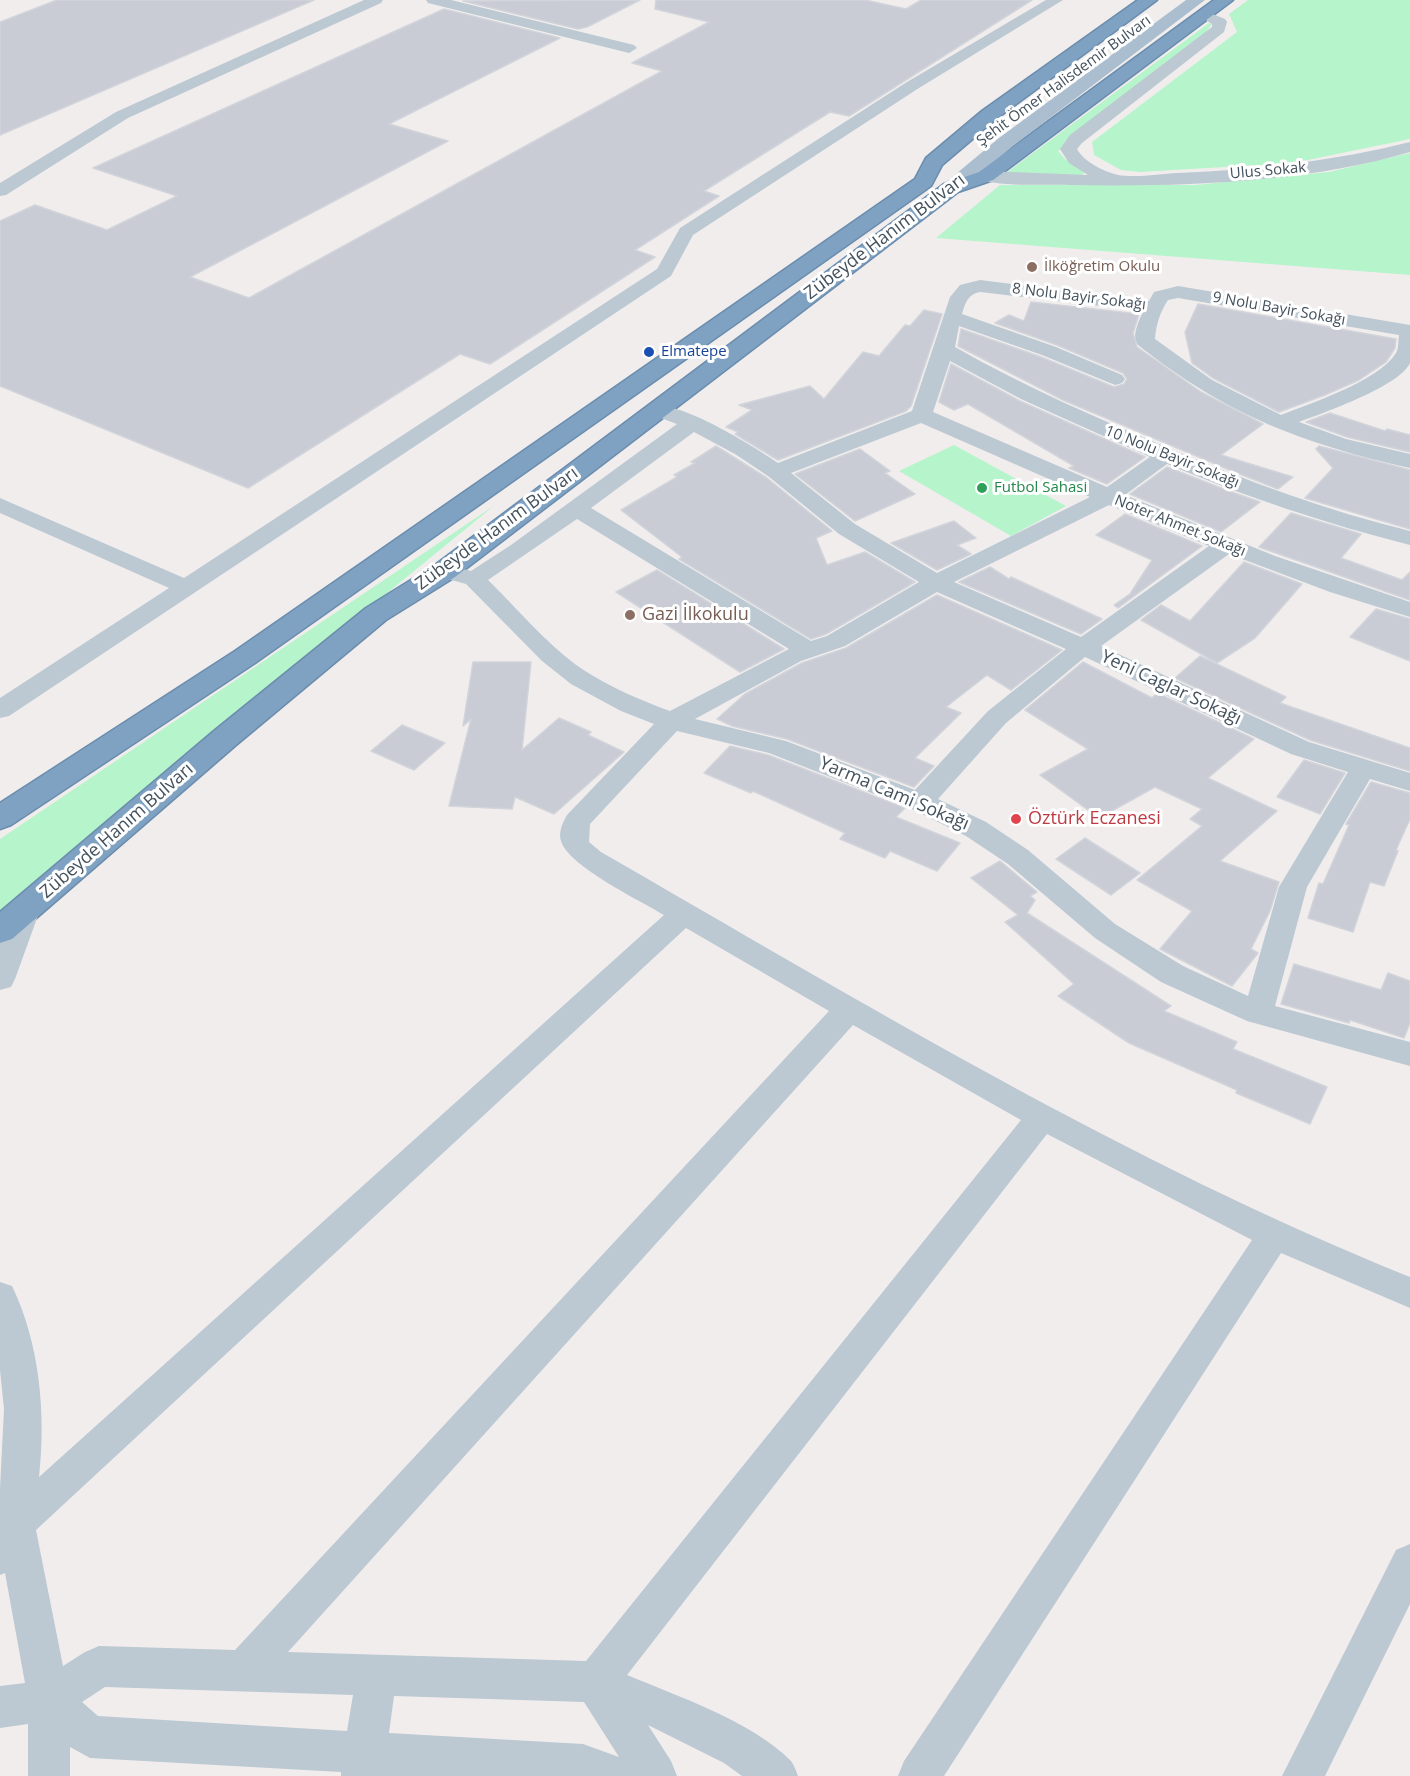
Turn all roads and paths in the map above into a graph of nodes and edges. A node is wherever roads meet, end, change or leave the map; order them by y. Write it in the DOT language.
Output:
graph roads {
  1 [pos="376,0"];
  2 [pos="433,0"];
  3 [pos="1056,0"];
  4 [pos="1149,0"];
  5 [pos="1174,0"];
  6 [pos="1225,0"];
  7 [pos="1201,7"];
  8 [pos="629,48"];
  9 [pos="997,140"];
  10 [pos="1410,147"];
  11 [pos="986,176"];
  12 [pos="1125,181"];
  13 [pos="924,182"];
  14 [pos="951,188"];
  15 [pos="0,191"];
  16 [pos="1154,307"];
  17 [pos="952,317"];
  18 [pos="1409,331"];
  19 [pos="944,349"];
  20 [pos="1115,379"];
  21 [pos="657,410"];
  22 [pos="922,415"];
  23 [pos="693,423"];
  24 [pos="1279,423"];
  25 [pos="1166,456"];
  26 [pos="1410,461"];
  27 [pos="776,471"];
  28 [pos="1109,496"];
  29 [pos="0,505"];
  30 [pos="575,508"];
  31 [pos="1410,538"];
  32 [pos="1226,545"];
  33 [pos="445,571"];
  34 [pos="474,579"];
  35 [pos="937,582"];
  36 [pos="186,587"];
  37 [pos="1410,610"];
  38 [pos="1083,647"];
  39 [pos="808,650"];
  40 [pos="0,710"];
  41 [pos="671,721"];
  42 [pos="1363,768"];
  43 [pos="1410,782"];
  44 [pos="920,802"];
  45 [pos="0,818"];
  46 [pos="26,910"];
  47 [pos="684,913"];
  48 [pos="0,931"];
  49 [pos="0,979"];
  50 [pos="849,1010"];
  51 [pos="1258,1013"];
  52 [pos="1410,1054"];
  53 [pos="1042,1116"];
  54 [pos="1274,1234"];
  55 [pos="1410,1293"];
  56 [pos="0,1297"];
  57 [pos="8,1540"];
  58 [pos="1410,1563"];
  59 [pos="244,1670"];
  60 [pos="376,1674"];
  61 [pos="595,1682"];
  62 [pos="50,1700"];
  63 [pos="0,1707"];
  64 [pos="363,1765"];
  65 [pos="49,1776"];
  66 [pos="614,1776"];
  67 [pos="656,1776"];
  68 [pos="777,1776"];
  69 [pos="919,1776"];
  70 [pos="1303,1776"];
  1 -- 15 [label="street"];
  2 -- 8 [label="street"];
  3 -- 36 [label="street"];
  4 -- 13 [label="highway"];
  5 -- 9 [label="main road, Şehit Ömer Halisdemir Bulvarı"];
  6 -- 7 [label="highway"];
  7 -- 9 [label="main road, Şehit Ömer Halisdemir Bulvarı"];
  7 -- 11 [label="highway"];
  7 -- 12 [label="street"];
  9 -- 13 [label="main road, Şehit Ömer Halisdemir Bulvarı"];
  9 -- 14 [label="main road, Zübeyde Hanım Bulvarı"];
  10 -- 12 [label="street, Ulus Sokak"];
  11 -- 12 [label="street"];
  11 -- 14 [label="highway"];
  13 -- 45 [label="highway, Zübeyde Hanım Bulvarı"];
  14 -- 21 [label="highway, Zübeyde Hanım Bulvarı"];
  16 -- 17 [label="street, 8 Nolu Bayir Sokağı"];
  16 -- 18 [label="street, 9 Nolu Bayir Sokağı"];
  16 -- 24 [label="street, 8 Nolu Bayir Sokağı"];
  17 -- 19 [label="street, 8 Nolu Bayir Sokağı"];
  17 -- 20 [label="street"];
  18 -- 24 [label="street"];
  19 -- 22 [label="street, 8 Nolu Bayir Sokağı"];
  19 -- 25 [label="street, 10 Nolu Bayir Sokağı"];
  21 -- 23 [label="street, Yeni Caglar Sokağı"];
  21 -- 33 [label="highway, Zübeyde Hanım Bulvarı"];
  22 -- 27 [label="street"];
  22 -- 28 [label="street, Noter Ahmet Sokağı"];
  23 -- 27 [label="street, Yeni Caglar Sokağı"];
  23 -- 30 [label="street"];
  24 -- 26 [label="street, 8 Nolu Bayir Sokağı"];
  25 -- 28 [label="street"];
  25 -- 31 [label="street, 10 Nolu Bayir Sokağı"];
  27 -- 35 [label="street, Yeni Caglar Sokağı"];
  28 -- 32 [label="street, Noter Ahmet Sokağı"];
  28 -- 35 [label="street"];
  29 -- 36 [label="street"];
  30 -- 34 [label="street"];
  30 -- 39 [label="street"];
  32 -- 37 [label="street, Noter Ahmet Sokağı"];
  32 -- 38 [label="street"];
  33 -- 34 [label="street, Yarma Cami Sokağı"];
  33 -- 46 [label="highway, Zübeyde Hanım Bulvarı"];
  34 -- 41 [label="street, Yarma Cami Sokağı"];
  35 -- 38 [label="street, Yeni Caglar Sokağı"];
  35 -- 39 [label="street"];
  36 -- 40 [label="street"];
  38 -- 42 [label="street, Yeni Caglar Sokağı"];
  38 -- 44 [label="street"];
  39 -- 41 [label="street"];
  41 -- 44 [label="street, Yarma Cami Sokağı"];
  41 -- 47 [label="street"];
  42 -- 43 [label="street, Yeni Caglar Sokağı"];
  42 -- 51 [label="street"];
  44 -- 51 [label="street, Yarma Cami Sokağı"];
  46 -- 48 [label="highway, Zübeyde Hanım Bulvarı"];
  46 -- 49 [label="street"];
  47 -- 50 [label="street"];
  47 -- 57 [label="street"];
  50 -- 53 [label="street"];
  50 -- 59 [label="street"];
  51 -- 52 [label="street, Yarma Cami Sokağı"];
  53 -- 54 [label="street"];
  53 -- 61 [label="street"];
  54 -- 55 [label="street"];
  54 -- 69 [label="street"];
  56 -- 57 [label="street"];
  57 -- 62 [label="street"];
  58 -- 70 [label="street"];
  59 -- 60 [label="street"];
  59 -- 62 [label="street"];
  60 -- 61 [label="street"];
  60 -- 64 [label="street"];
  61 -- 67 [label="street"];
  61 -- 68 [label="street"];
  62 -- 63 [label="street"];
  62 -- 64 [label="street"];
  62 -- 65 [label="street"];
  64 -- 66 [label="street"];
}
